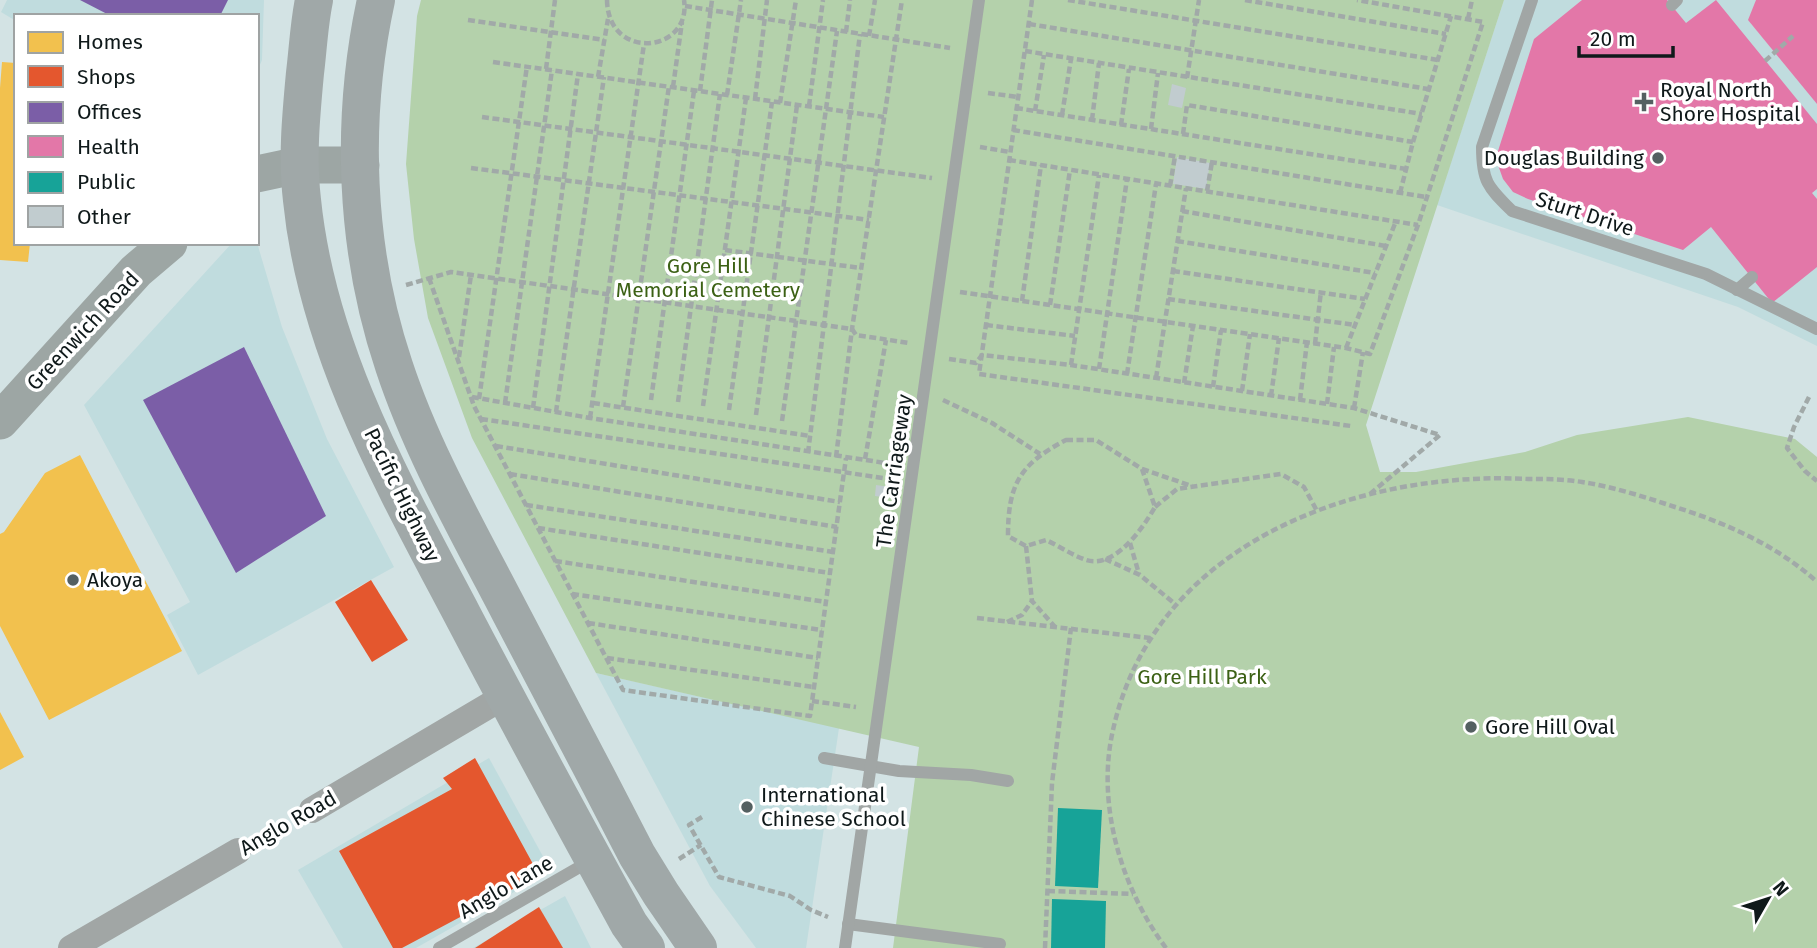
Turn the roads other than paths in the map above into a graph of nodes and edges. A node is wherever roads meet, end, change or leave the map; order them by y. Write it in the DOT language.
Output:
graph roads {
  1 [pos="314,0"];
  2 [pos="376,0"];
  3 [pos="979,0"];
  4 [pos="1532,0"];
  5 [pos="299,165"];
  6 [pos="361,165"];
  7 [pos="259,174"];
  8 [pos="167,245"];
  9 [pos="1752,277"];
  10 [pos="1737,290"];
  11 [pos="1817,329"];
  12 [pos="0,421"];
  13 [pos="505,696"];
  14 [pos="824,758"];
  15 [pos="872,767"];
  16 [pos="1008,781"];
  17 [pos="313,810"];
  18 [pos="238,851"];
  19 [pos="593,859"];
  20 [pos="848,924"];
  21 [pos="1000,944"];
  22 [pos="71,948"];
  23 [pos="439,948"];
  24 [pos="646,948"];
  25 [pos="698,948"];
  26 [pos="845,948"];
  1 -- 5 [label="main road, Pacific Highway"];
  2 -- 6 [label="main road, Pacific Highway"];
  3 -- 15 [label="lane, The Carriageway"];
  4 -- 10 [label="lane, Sturt Drive"];
  5 -- 6 [label="main road"];
  5 -- 7 [label="main road"];
  5 -- 13 [label="main road, Pacific Highway"];
  6 -- 25 [label="main road, Pacific Highway"];
  8 -- 12 [label="main road, Greenwich Road"];
  9 -- 10 [label="lane"];
  10 -- 11 [label="lane, Sturt Drive"];
  13 -- 17 [label="street, Anglo Road"];
  13 -- 19 [label="main road, Pacific Highway"];
  14 -- 15 [label="lane"];
  15 -- 16 [label="lane"];
  15 -- 20 [label="lane, The Carriageway"];
  18 -- 22 [label="street, Anglo Road"];
  19 -- 23 [label="lane, Anglo Lane"];
  19 -- 24 [label="main road, Pacific Highway"];
  20 -- 21 [label="lane"];
  20 -- 26 [label="lane, The Carriageway"];
}
